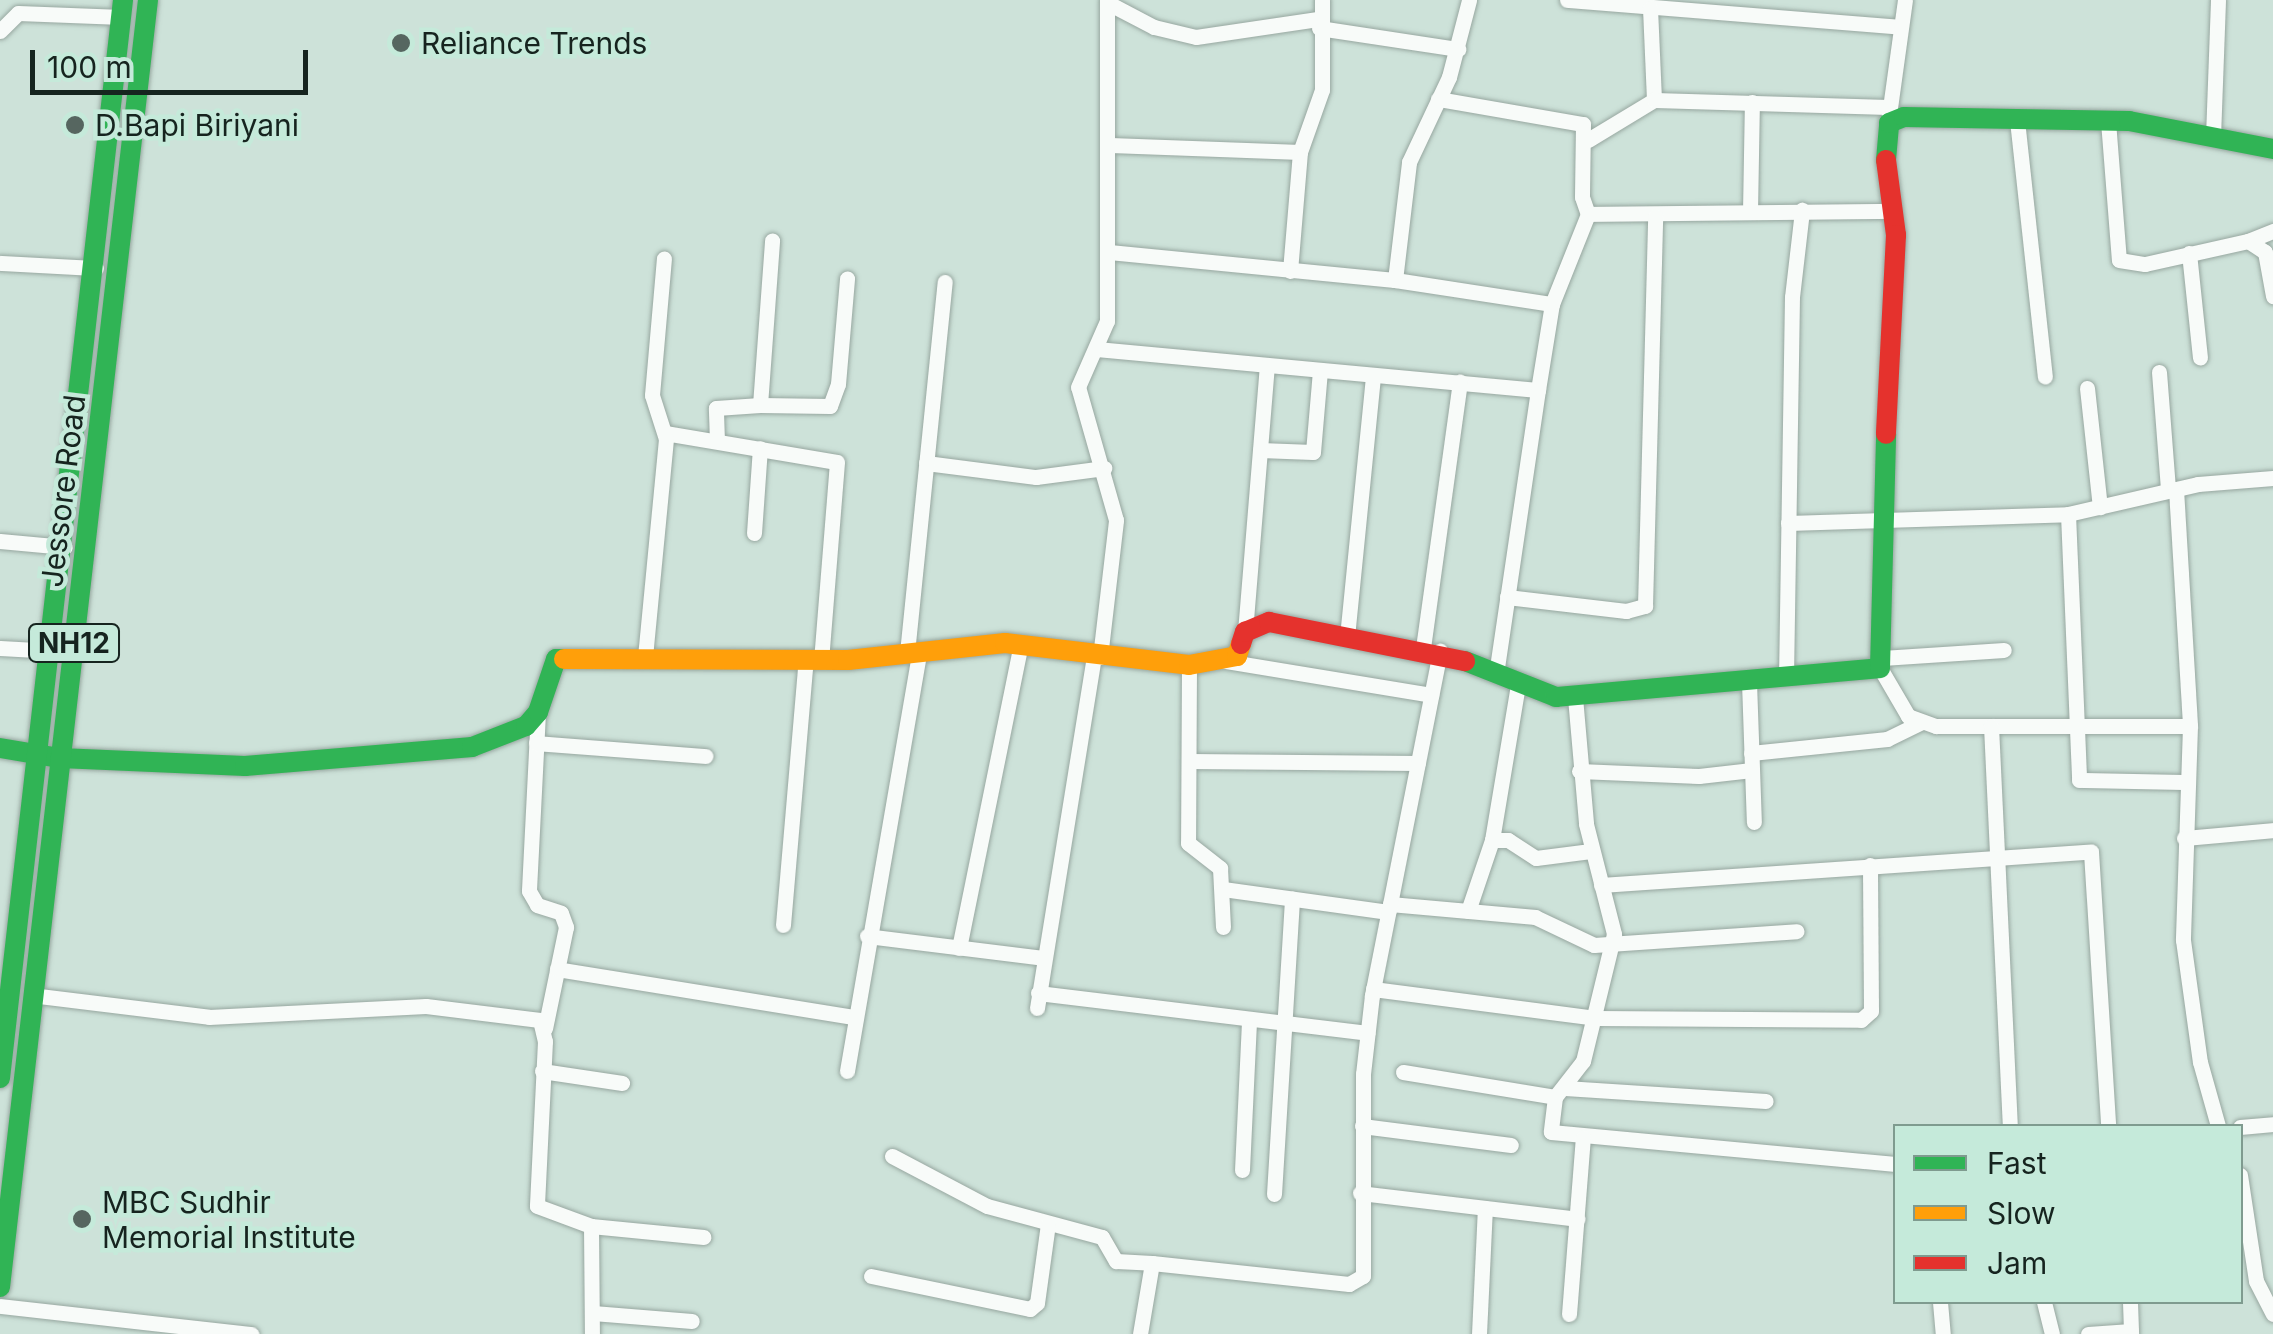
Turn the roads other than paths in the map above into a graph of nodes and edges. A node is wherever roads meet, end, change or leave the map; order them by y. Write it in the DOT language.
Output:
graph roads {
  1 [pos="148,0"];
  2 [pos="1322,0"];
  3 [pos="1470,0"];
  4 [pos="1567,0"];
  5 [pos="1905,0"];
  6 [pos="2218,0"];
  7 [pos="1107,1"];
  8 [pos="15,7"];
  9 [pos="1650,8"];
  10 [pos="1729,8"];
  11 [pos="122,9"];
  12 [pos="1318,23"];
  13 [pos="1900,27"];
  14 [pos="0,31"];
  15 [pos="1458,49"];
  16 [pos="1438,100"];
  17 [pos="1654,100"];
  18 [pos="1752,102"];
  19 [pos="1889,115"];
  20 [pos="2016,120"];
  21 [pos="2108,121"];
  22 [pos="2213,138"];
  23 [pos="1588,140"];
  24 [pos="1112,145"];
  25 [pos="2273,149"];
  26 [pos="1300,152"];
  27 [pos="1802,210"];
  28 [pos="1894,211"];
  29 [pos="1750,212"];
  30 [pos="1588,214"];
  31 [pos="1655,216"];
  32 [pos="2273,231"];
  33 [pos="772,240"];
  34 [pos="2248,241"];
  35 [pos="1109,252"];
  36 [pos="2189,254"];
  37 [pos="664,259"];
  38 [pos="0,262"];
  39 [pos="96,268"];
  40 [pos="1290,271"];
  41 [pos="847,278"];
  42 [pos="1396,280"];
  43 [pos="945,282"];
  44 [pos="2273,296"];
  45 [pos="1552,304"];
  46 [pos="1096,349"];
  47 [pos="2200,357"];
  48 [pos="1267,366"];
  49 [pos="1320,370"];
  50 [pos="2159,372"];
  51 [pos="1373,375"];
  52 [pos="2044,376"];
  53 [pos="1460,382"];
  54 [pos="2086,388"];
  55 [pos="1538,390"];
  56 [pos="760,405"];
  57 [pos="665,433"];
  58 [pos="718,441"];
  59 [pos="760,448"];
  60 [pos="1260,450"];
  61 [pos="926,463"];
  62 [pos="1104,468"];
  63 [pos="2273,478"];
  64 [pos="2172,489"];
  65 [pos="2100,507"];
  66 [pos="2068,514"];
  67 [pos="1788,523"];
  68 [pos="1881,524"];
  69 [pos="754,533"];
  70 [pos="0,541"];
  71 [pos="65,547"];
  72 [pos="1508,597"];
  73 [pos="1244,632"];
  74 [pos="1347,637"];
  75 [pos="1021,644"];
  76 [pos="0,648"];
  77 [pos="1431,649"];
  78 [pos="54,650"];
  79 [pos="2004,650"];
  80 [pos="912,653"];
  81 [pos="1097,656"];
  82 [pos="646,657"];
  83 [pos="814,659"];
  84 [pos="1226,662"];
  85 [pos="1882,663"];
  86 [pos="1189,666"];
  87 [pos="1496,674"];
  88 [pos="1786,678"];
  89 [pos="1749,682"];
  90 [pos="1518,684"];
  91 [pos="1431,695"];
  92 [pos="1574,697"];
  93 [pos="538,712"];
  94 [pos="1920,723"];
  95 [pos="2074,724"];
  96 [pos="1990,726"];
  97 [pos="2190,726"];
  98 [pos="536,743"];
  99 [pos="0,748"];
  100 [pos="706,756"];
  101 [pos="50,757"];
  102 [pos="1189,761"];
  103 [pos="1752,762"];
  104 [pos="1418,764"];
  105 [pos="1579,770"];
  106 [pos="2188,782"];
  107 [pos="1754,822"];
  108 [pos="2273,830"];
  109 [pos="2184,838"];
  110 [pos="1492,840"];
  111 [pos="1591,851"];
  112 [pos="1996,855"];
  113 [pos="1870,865"];
  114 [pos="1601,885"];
  115 [pos="1223,889"];
  116 [pos="1292,899"];
  117 [pos="1389,908"];
  118 [pos="1468,911"];
  119 [pos="783,925"];
  120 [pos="1223,928"];
  121 [pos="1797,932"];
  122 [pos="868,936"];
  123 [pos="1613,943"];
  124 [pos="959,948"];
  125 [pos="1044,958"];
  126 [pos="557,969"];
  127 [pos="1373,989"];
  128 [pos="31,995"];
  129 [pos="852,1017"];
  130 [pos="1595,1018"];
  131 [pos="1250,1022"];
  132 [pos="1283,1024"];
  133 [pos="545,1028"];
  134 [pos="1368,1034"];
  135 [pos="542,1071"];
  136 [pos="846,1071"];
  137 [pos="1403,1072"];
  138 [pos="0,1078"];
  139 [pos="622,1083"];
  140 [pos="1560,1092"];
  141 [pos="1766,1101"];
  142 [pos="2010,1124"];
  143 [pos="2108,1124"];
  144 [pos="2218,1124"];
  145 [pos="2273,1124"];
  146 [pos="1362,1126"];
  147 [pos="2243,1127"];
  148 [pos="1584,1138"];
  149 [pos="1511,1146"];
  150 [pos="892,1156"];
  151 [pos="1893,1164"];
  152 [pos="1242,1170"];
  153 [pos="2243,1191"];
  154 [pos="1360,1193"];
  155 [pos="1274,1194"];
  156 [pos="1485,1208"];
  157 [pos="1577,1219"];
  158 [pos="1048,1224"];
  159 [pos="591,1226"];
  160 [pos="703,1237"];
  161 [pos="2273,1246"];
  162 [pos="2254,1248"];
  163 [pos="1152,1264"];
  164 [pos="872,1276"];
  165 [pos="0,1286"];
  166 [pos="1940,1304"];
  167 [pos="2044,1304"];
  168 [pos="2130,1304"];
  169 [pos="0,1306"];
  170 [pos="593,1313"];
  171 [pos="1569,1314"];
  172 [pos="2273,1314"];
  173 [pos="692,1321"];
  174 [pos="2131,1332"];
  175 [pos="251,1334"];
  176 [pos="592,1334"];
  177 [pos="1140,1334"];
  178 [pos="1478,1334"];
  179 [pos="1942,1334"];
  180 [pos="2052,1334"];
  181 [pos="2088,1334"];
  1 -- 101 [label="main road, Jessore Road / NH12"];
  2 -- 12 [label="street"];
  3 -- 15 [label="street"];
  4 -- 9 [label="street"];
  5 -- 13 [label="street"];
  6 -- 22 [label="street"];
  7 -- 12 [label="street"];
  7 -- 24 [label="street"];
  8 -- 11 [label="street"];
  8 -- 14 [label="street"];
  9 -- 10 [label="street"];
  9 -- 17 [label="street"];
  10 -- 13 [label="street"];
  11 -- 39 [label="main road, Jessore Road / NH12"];
  12 -- 15 [label="street"];
  12 -- 26 [label="street"];
  13 -- 19 [label="street"];
  15 -- 16 [label="street"];
  16 -- 23 [label="street"];
  16 -- 42 [label="street"];
  17 -- 18 [label="street"];
  17 -- 23 [label="street"];
  18 -- 19 [label="street"];
  18 -- 29 [label="street"];
  19 -- 20 [label="main road"];
  19 -- 28 [label="main road"];
  20 -- 21 [label="main road"];
  20 -- 52 [label="street"];
  21 -- 22 [label="main road"];
  21 -- 36 [label="street"];
  22 -- 25 [label="main road"];
  23 -- 30 [label="street"];
  24 -- 26 [label="street"];
  24 -- 35 [label="street"];
  26 -- 40 [label="street"];
  27 -- 28 [label="street"];
  27 -- 29 [label="street"];
  27 -- 67 [label="street"];
  28 -- 68 [label="main road"];
  29 -- 31 [label="street"];
  30 -- 31 [label="street"];
  30 -- 45 [label="street"];
  31 -- 72 [label="street"];
  32 -- 34 [label="street"];
  33 -- 56 [label="street"];
  34 -- 36 [label="street"];
  34 -- 44 [label="street"];
  35 -- 40 [label="street"];
  35 -- 46 [label="street"];
  36 -- 47 [label="street"];
  37 -- 57 [label="street"];
  38 -- 39 [label="street"];
  39 -- 71 [label="main road, Jessore Road / NH12"];
  40 -- 42 [label="street"];
  41 -- 56 [label="street"];
  42 -- 45 [label="street"];
  43 -- 61 [label="street"];
  45 -- 55 [label="street"];
  46 -- 48 [label="street"];
  46 -- 62 [label="street"];
  48 -- 49 [label="street"];
  48 -- 60 [label="street"];
  49 -- 51 [label="street"];
  49 -- 60 [label="street"];
  50 -- 64 [label="street"];
  51 -- 53 [label="street"];
  51 -- 74 [label="street"];
  53 -- 55 [label="street"];
  53 -- 77 [label="street"];
  54 -- 65 [label="street"];
  55 -- 72 [label="street"];
  56 -- 58 [label="street"];
  57 -- 58 [label="street"];
  57 -- 82 [label="street"];
  58 -- 59 [label="street"];
  59 -- 69 [label="street"];
  59 -- 83 [label="street"];
  60 -- 73 [label="street"];
  61 -- 62 [label="street"];
  61 -- 80 [label="street"];
  62 -- 81 [label="street"];
  63 -- 64 [label="street"];
  64 -- 65 [label="street"];
  64 -- 97 [label="street"];
  65 -- 66 [label="street"];
  66 -- 68 [label="street"];
  66 -- 95 [label="street"];
  67 -- 68 [label="street"];
  67 -- 88 [label="street"];
  68 -- 85 [label="main road"];
  70 -- 71 [label="street"];
  71 -- 78 [label="main road, Jessore Road / NH12"];
  72 -- 87 [label="street"];
  73 -- 74 [label="main road"];
  73 -- 84 [label="main road"];
  74 -- 77 [label="main road"];
  75 -- 80 [label="main road"];
  75 -- 81 [label="main road"];
  75 -- 124 [label="street"];
  76 -- 78 [label="street"];
  77 -- 87 [label="main road"];
  77 -- 91 [label="street"];
  78 -- 101 [label="main road, Jessore Road / NH12"];
  79 -- 85 [label="street"];
  80 -- 83 [label="main road"];
  80 -- 122 [label="street"];
  81 -- 86 [label="main road"];
  81 -- 125 [label="street"];
  82 -- 83 [label="main road"];
  82 -- 93 [label="main road"];
  83 -- 119 [label="street"];
  84 -- 86 [label="main road"];
  84 -- 91 [label="street"];
  85 -- 88 [label="main road"];
  85 -- 94 [label="street"];
  86 -- 102 [label="street"];
  87 -- 90 [label="main road"];
  88 -- 89 [label="main road"];
  89 -- 92 [label="main road"];
  89 -- 103 [label="street"];
  90 -- 92 [label="main road"];
  90 -- 110 [label="street"];
  91 -- 104 [label="street"];
  92 -- 105 [label="street"];
  93 -- 98 [label="street"];
  93 -- 101 [label="main road"];
  94 -- 96 [label="street"];
  94 -- 103 [label="street"];
  95 -- 96 [label="street"];
  95 -- 97 [label="street"];
  95 -- 106 [label="street"];
  96 -- 112 [label="street"];
  97 -- 106 [label="street"];
  98 -- 100 [label="street"];
  98 -- 126 [label="street"];
  99 -- 101 [label="main road"];
  101 -- 128 [label="main road, Jessore Road / NH12"];
  101 -- 138 [label="main road, Jessore Road / NH12"];
  102 -- 104 [label="street"];
  102 -- 115 [label="street"];
  103 -- 105 [label="street"];
  103 -- 107 [label="street"];
  104 -- 117 [label="street"];
  105 -- 111 [label="street"];
  106 -- 109 [label="street"];
  108 -- 109 [label="street"];
  109 -- 144 [label="street"];
  110 -- 111 [label="street"];
  110 -- 118 [label="street"];
  111 -- 114 [label="street"];
  112 -- 113 [label="street"];
  112 -- 142 [label="street"];
  112 -- 143 [label="street"];
  113 -- 114 [label="street"];
  113 -- 130 [label="street"];
  114 -- 123 [label="street"];
  115 -- 116 [label="street"];
  115 -- 120 [label="street"];
  116 -- 117 [label="street"];
  116 -- 132 [label="street"];
  117 -- 118 [label="street"];
  117 -- 127 [label="street"];
  118 -- 123 [label="street"];
  121 -- 123 [label="street"];
  122 -- 124 [label="street"];
  122 -- 129 [label="street"];
  123 -- 130 [label="street"];
  124 -- 125 [label="street"];
  125 -- 131 [label="street"];
  126 -- 129 [label="street"];
  126 -- 133 [label="street"];
  127 -- 130 [label="street"];
  127 -- 134 [label="street"];
  128 -- 133 [label="street"];
  128 -- 165 [label="main road, Jessore Road / NH12"];
  129 -- 136 [label="street"];
  130 -- 140 [label="street"];
  131 -- 132 [label="street"];
  131 -- 152 [label="street"];
  132 -- 134 [label="street"];
  132 -- 155 [label="street"];
  133 -- 135 [label="street"];
  134 -- 146 [label="street"];
  135 -- 139 [label="street"];
  135 -- 159 [label="street"];
  137 -- 140 [label="street"];
  140 -- 141 [label="street"];
  140 -- 148 [label="street"];
  145 -- 147 [label="street"];
  146 -- 149 [label="street"];
  146 -- 154 [label="street"];
  148 -- 151 [label="street"];
  148 -- 157 [label="street"];
  150 -- 158 [label="street"];
  153 -- 162 [label="street"];
  154 -- 156 [label="street"];
  154 -- 163 [label="street"];
  156 -- 157 [label="street"];
  156 -- 178 [label="street"];
  157 -- 171 [label="street"];
  158 -- 163 [label="street"];
  158 -- 164 [label="street"];
  159 -- 160 [label="street"];
  159 -- 170 [label="street"];
  161 -- 162 [label="street"];
  162 -- 172 [label="street"];
  163 -- 177 [label="street"];
  166 -- 179 [label="street"];
  167 -- 180 [label="street"];
  168 -- 174 [label="street"];
  169 -- 175 [label="street"];
  170 -- 173 [label="street"];
  170 -- 176 [label="street"];
  174 -- 181 [label="street"];
}
